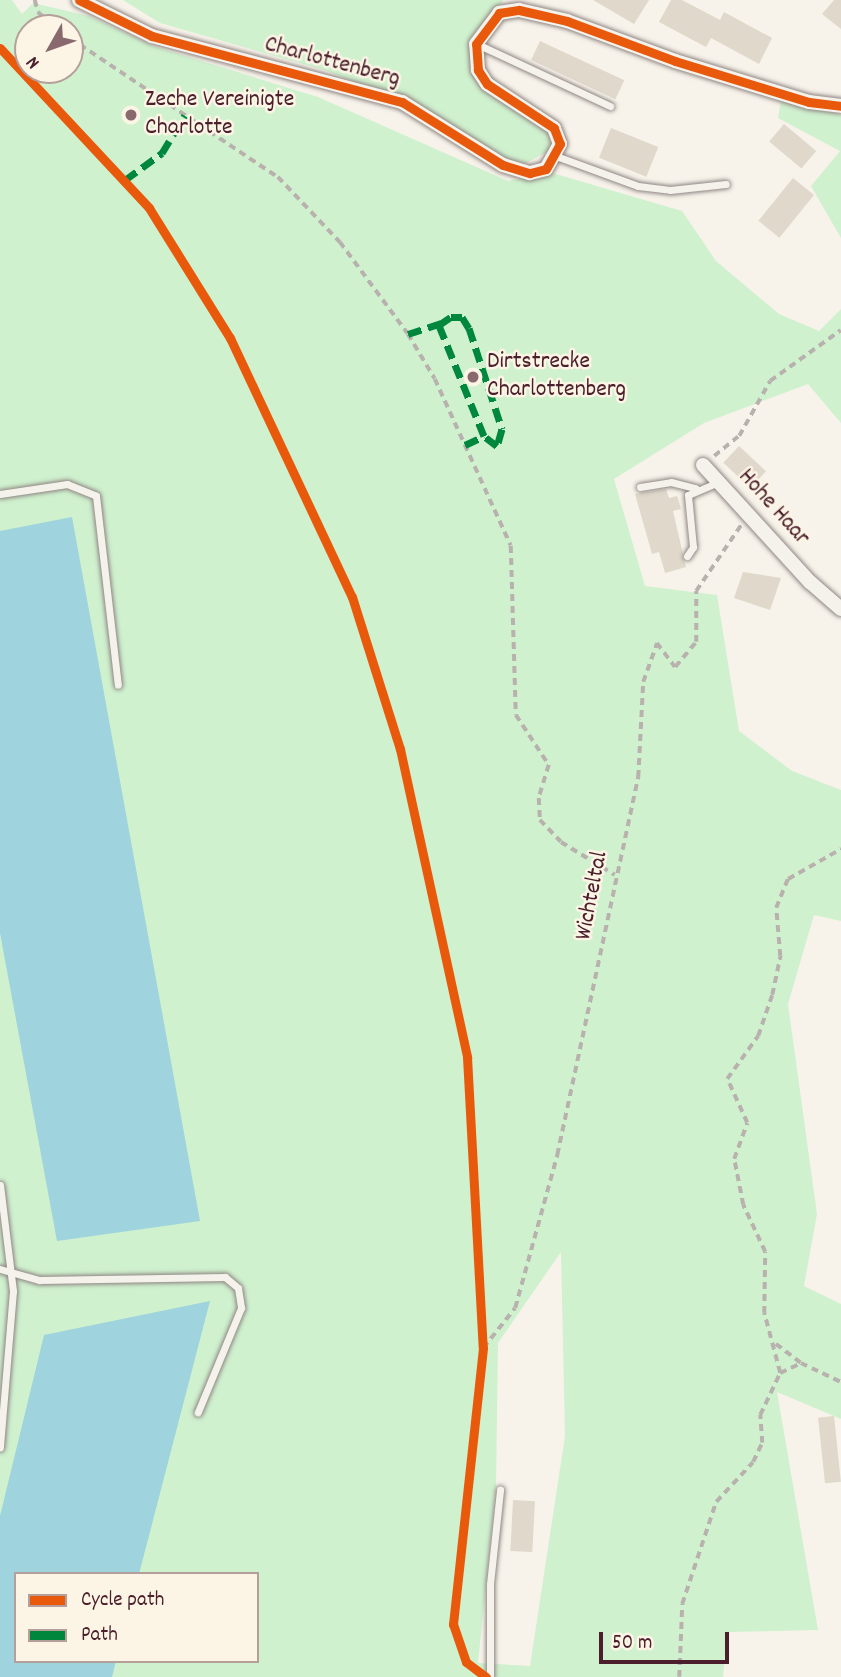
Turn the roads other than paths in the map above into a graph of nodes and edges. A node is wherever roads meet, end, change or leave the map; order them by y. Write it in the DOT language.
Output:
graph roads {
  1 [pos="79,0"];
  2 [pos="476,44"];
  3 [pos="610,106"];
  4 [pos="841,106"];
  5 [pos="556,156"];
  6 [pos="726,184"];
  7 [pos="703,464"];
  8 [pos="719,482"];
  9 [pos="640,487"];
  10 [pos="695,488"];
  11 [pos="0,494"];
  12 [pos="687,555"];
  13 [pos="841,609"];
  14 [pos="118,685"];
  15 [pos="0,1185"];
  16 [pos="0,1269"];
  17 [pos="11,1270"];
  18 [pos="198,1412"];
  19 [pos="0,1447"];
  20 [pos="500,1490"];
  21 [pos="490,1677"];
  1 -- 5 [label="street, Charlottenberg"];
  2 -- 3 [label="lane"];
  2 -- 4 [label="street"];
  2 -- 5 [label="street"];
  5 -- 6 [label="lane"];
  7 -- 8 [label="street, Hohe Haar"];
  8 -- 10 [label="lane"];
  8 -- 13 [label="street, Hohe Haar"];
  9 -- 10 [label="lane"];
  10 -- 12 [label="lane"];
  11 -- 14 [label="lane"];
  15 -- 17 [label="lane"];
  16 -- 17 [label="lane"];
  17 -- 18 [label="lane"];
  17 -- 19 [label="lane"];
  20 -- 21 [label="lane"];
}
